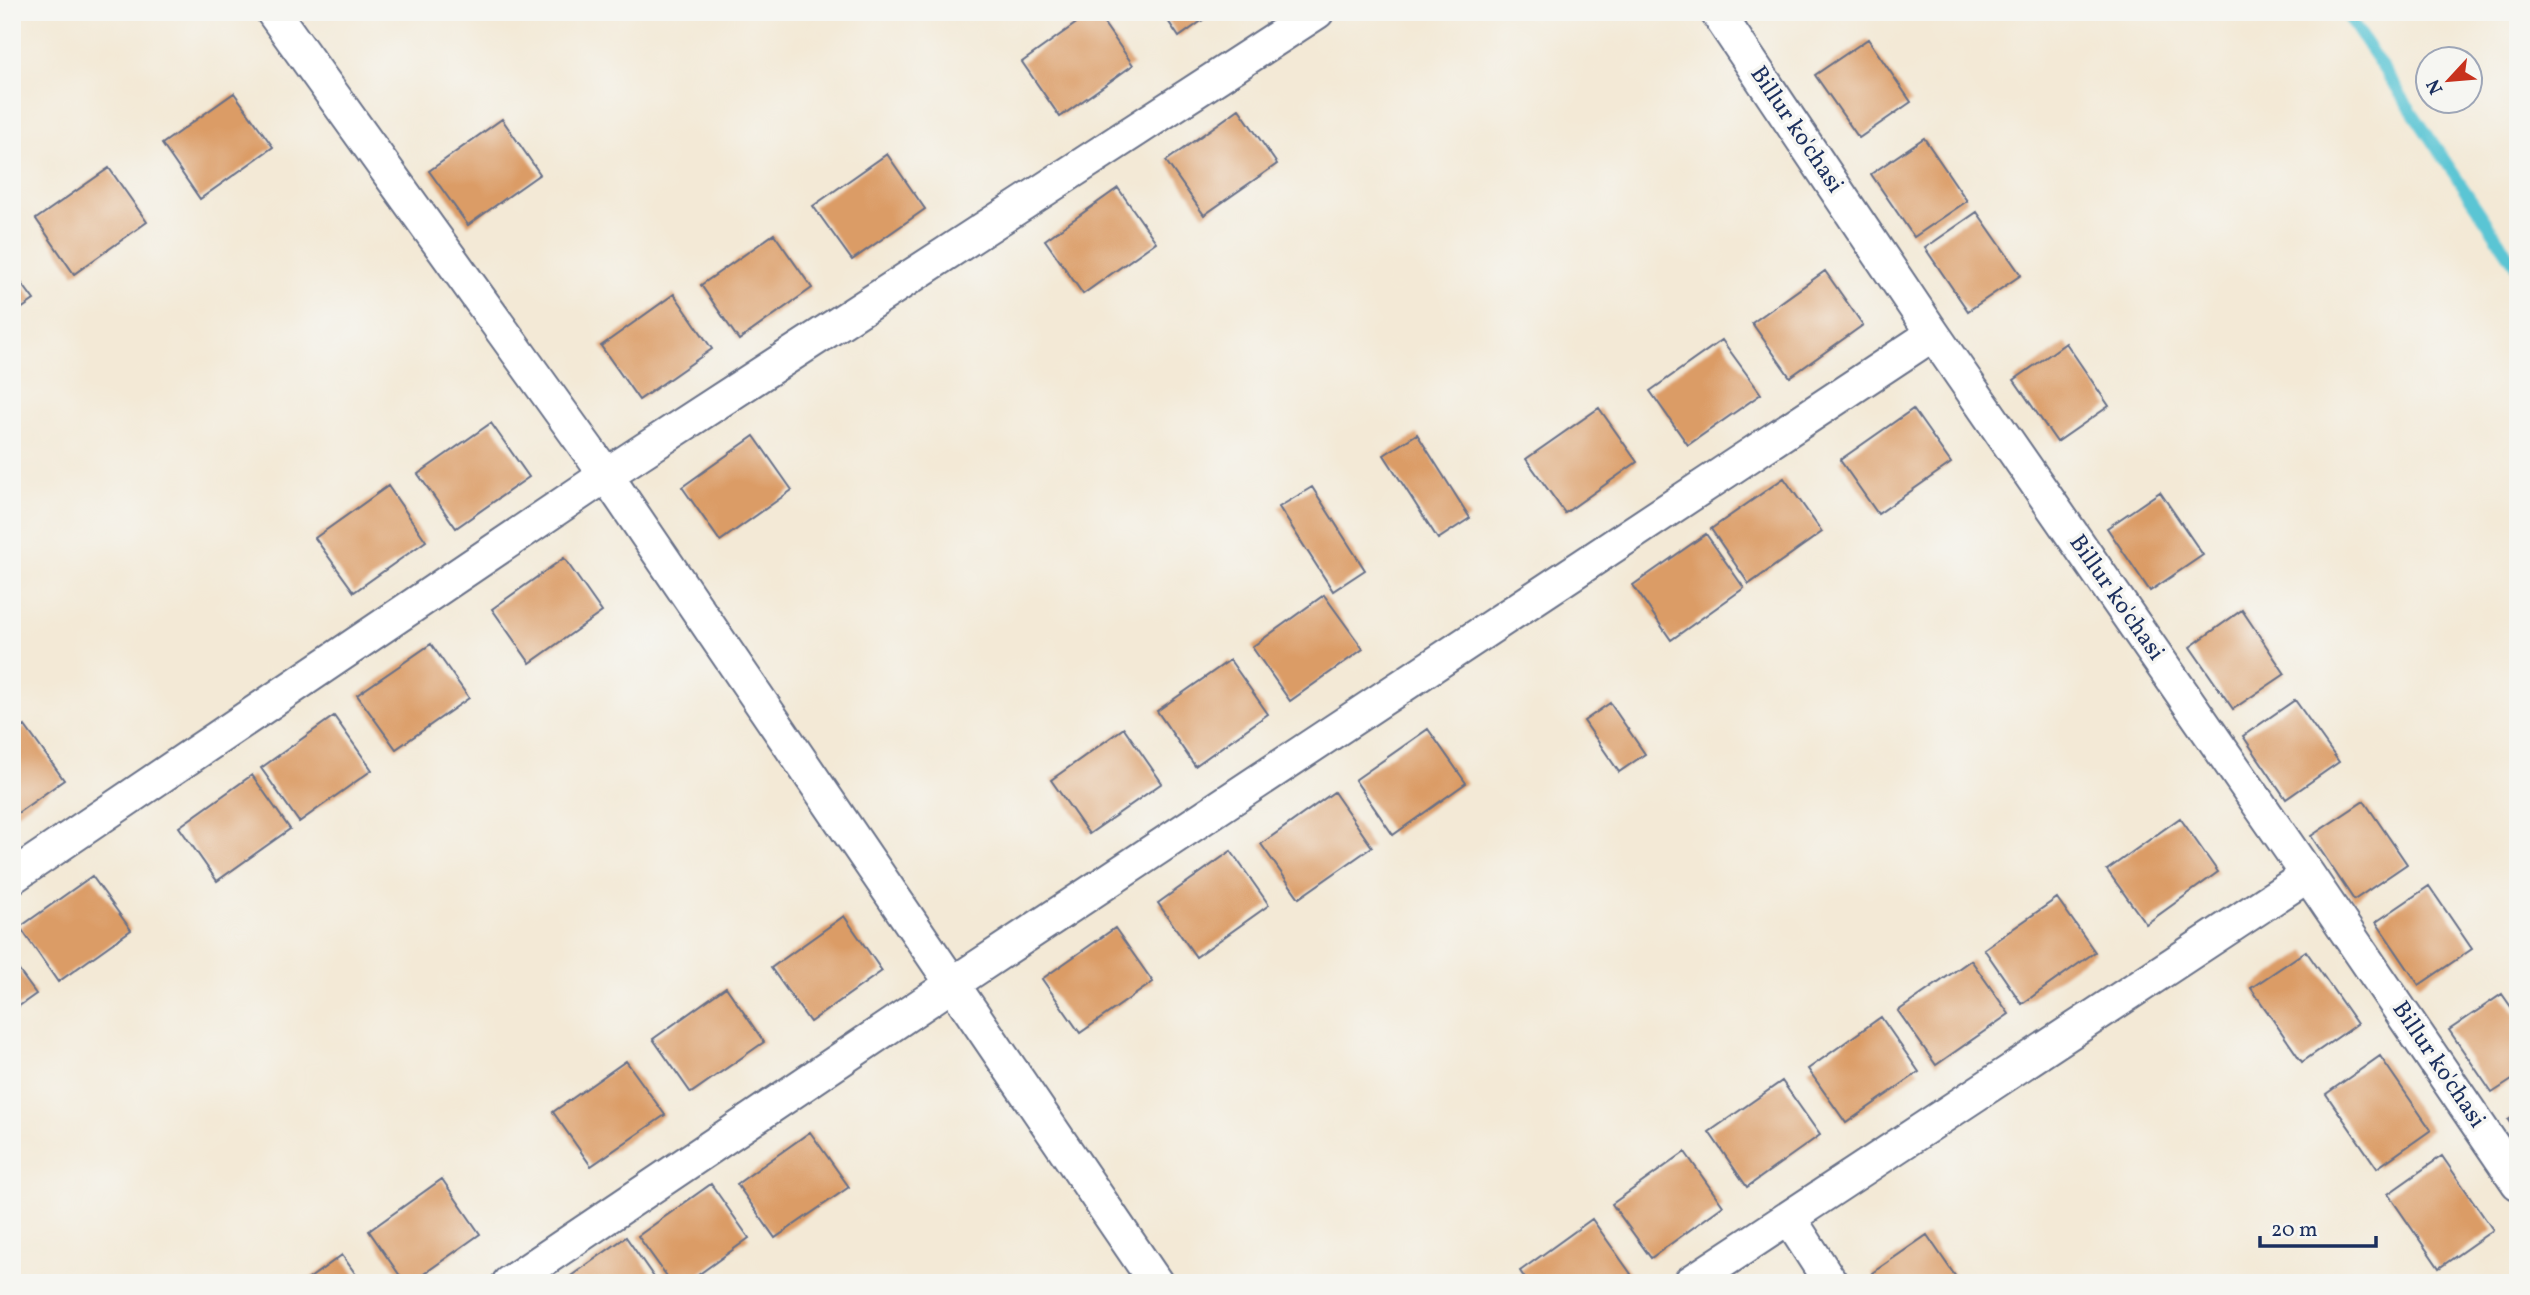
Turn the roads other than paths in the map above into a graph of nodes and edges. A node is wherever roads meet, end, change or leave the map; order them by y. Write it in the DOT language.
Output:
graph roads {
  1 [pos="273,12"];
  2 [pos="1317,12"];
  3 [pos="1717,12"];
  4 [pos="1933,334"];
  5 [pos="606,475"];
  6 [pos="2308,875"];
  7 [pos="12,877"];
  8 [pos="951,985"];
  9 [pos="2518,1183"];
  10 [pos="1789,1218"];
  11 [pos="509,1283"];
  12 [pos="1156,1283"];
  13 [pos="1690,1283"];
  14 [pos="1831,1283"];
  1 -- 5 [label="street"];
  2 -- 5 [label="street"];
  3 -- 4 [label="street, Billur ko'chasi"];
  4 -- 6 [label="street, Billur ko'chasi"];
  4 -- 8 [label="street"];
  5 -- 7 [label="street"];
  5 -- 8 [label="street"];
  6 -- 9 [label="street, Billur ko'chasi"];
  6 -- 10 [label="street"];
  8 -- 11 [label="street"];
  8 -- 12 [label="street"];
  10 -- 13 [label="street"];
  10 -- 14 [label="street"];
}
